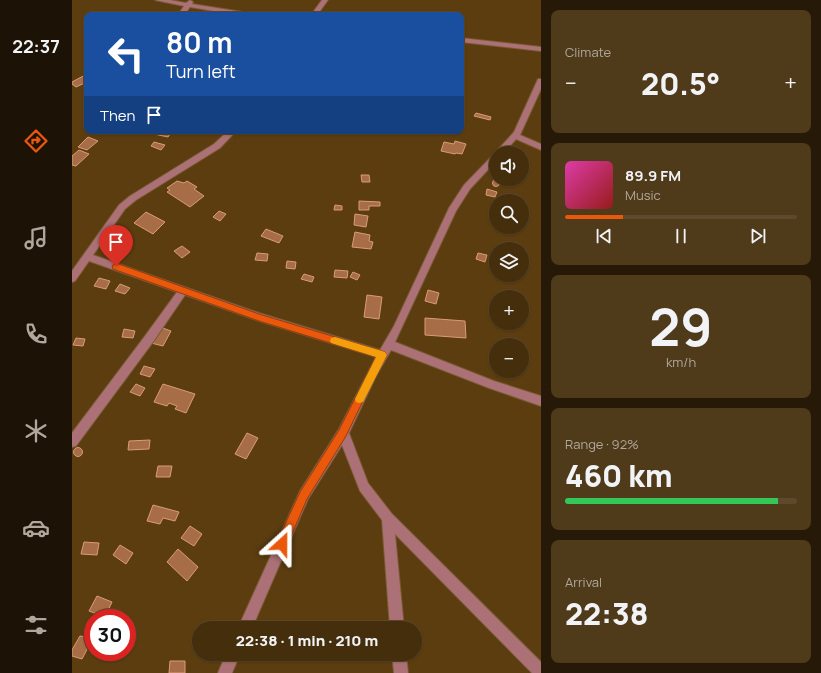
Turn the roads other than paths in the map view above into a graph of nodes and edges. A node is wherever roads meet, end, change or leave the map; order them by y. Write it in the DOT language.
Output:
graph roads {
  1 [pos="158,0"];
  2 [pos="325,0"];
  3 [pos="190,3"];
  4 [pos="183,12"];
  5 [pos="234,12"];
  6 [pos="316,12"];
  7 [pos="464,40"];
  8 [pos="541,48"];
  9 [pos="541,81"];
  10 [pos="229,134"];
  11 [pos="515,136"];
  12 [pos="506,146"];
  13 [pos="541,147"];
  14 [pos="489,163"];
  15 [pos="88,256"];
  16 [pos="72,278"];
  17 [pos="183,290"];
  18 [pos="388,344"];
  19 [pos="382,355"];
  20 [pos="541,401"];
  21 [pos="343,433"];
  22 [pos="72,442"];
  23 [pos="388,518"];
  24 [pos="248,621"];
  25 [pos="396,621"];
  26 [pos="230,661"];
  27 [pos="400,661"];
  28 [pos="541,672"];
  29 [pos="225,673"];
  30 [pos="401,673"];
  1 -- 3 [label="street"];
  2 -- 6 [label="street"];
  3 -- 4 [label="street"];
  3 -- 5 [label="street"];
  7 -- 8 [label="street"];
  9 -- 11 [label="street"];
  10 -- 15 [label="street"];
  11 -- 12 [label="street"];
  11 -- 13 [label="street"];
  14 -- 18 [label="street"];
  15 -- 16 [label="street"];
  15 -- 17 [label="street"];
  17 -- 19 [label="street"];
  17 -- 22 [label="street"];
  18 -- 19 [label="street"];
  18 -- 20 [label="street"];
  19 -- 21 [label="street"];
  21 -- 23 [label="street"];
  21 -- 24 [label="street"];
  23 -- 25 [label="street"];
  23 -- 28 [label="street"];
  26 -- 29 [label="street"];
  27 -- 30 [label="street"];
}
